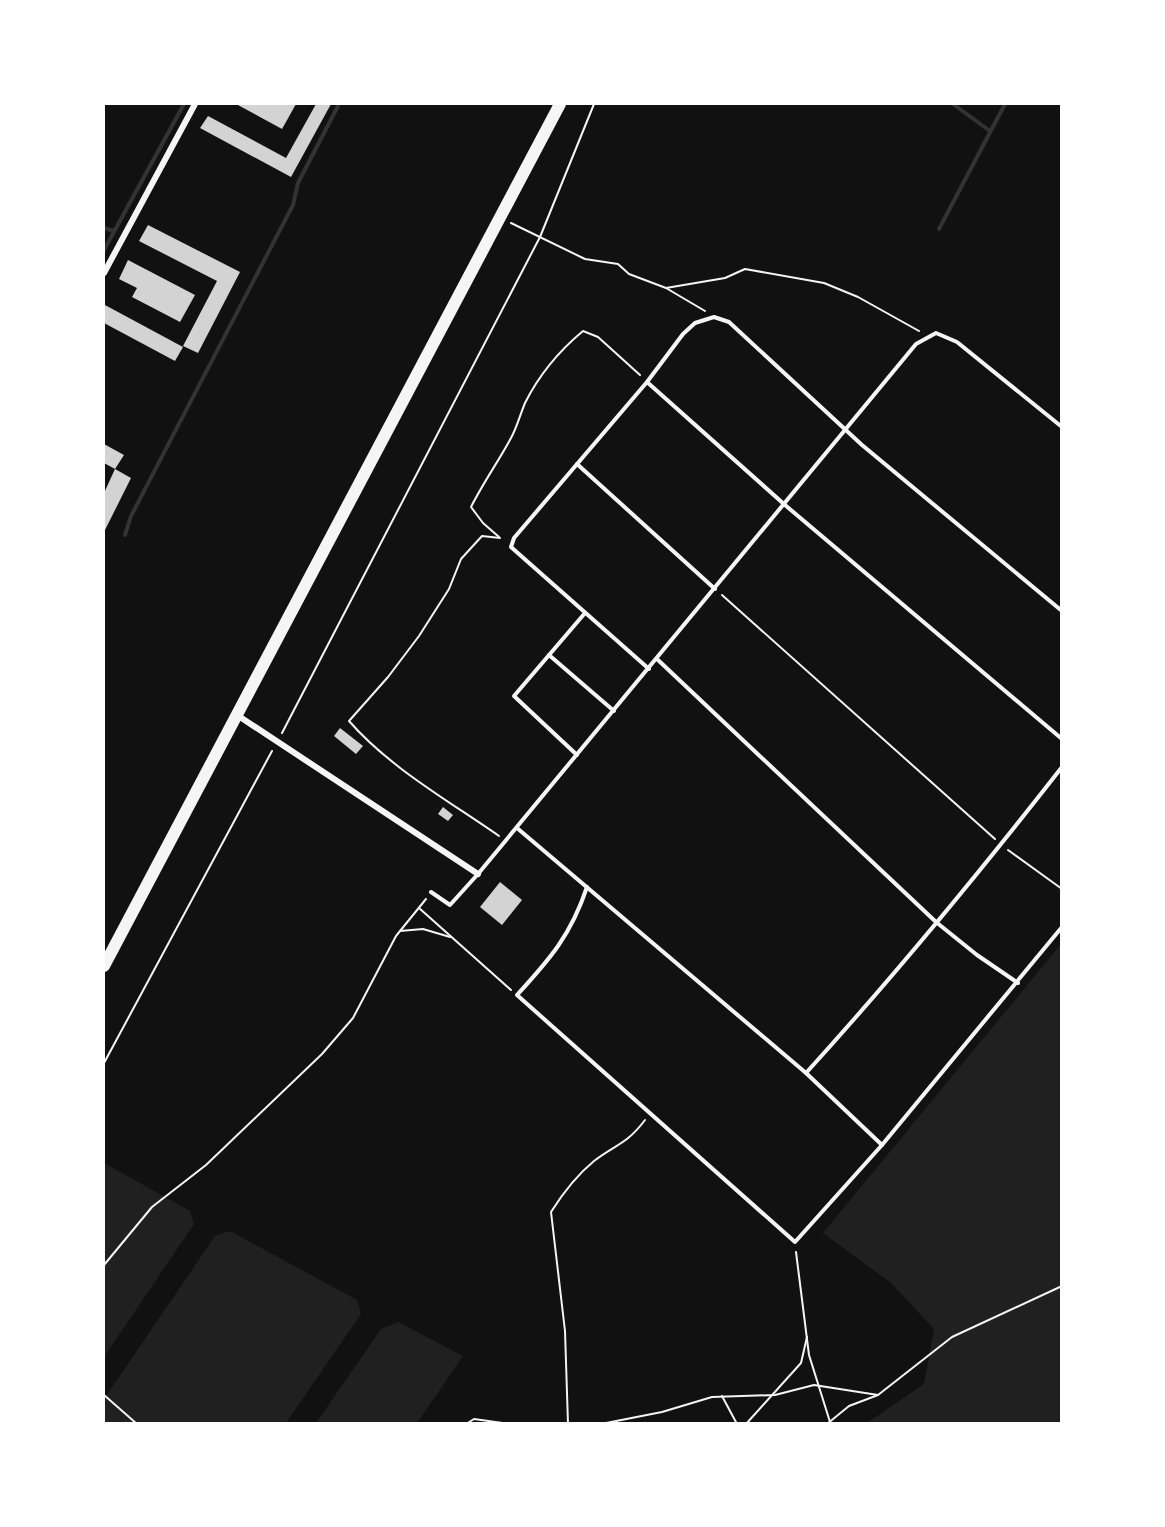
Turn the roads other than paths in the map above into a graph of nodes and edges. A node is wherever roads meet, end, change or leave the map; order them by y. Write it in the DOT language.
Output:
graph roads {
  1 [pos="195,104"];
  2 [pos="560,104"];
  3 [pos="104,273"];
  4 [pos="647,382"];
  5 [pos="1061,426"];
  6 [pos="846,430"];
  7 [pos="577,464"];
  8 [pos="785,505"];
  9 [pos="715,589"];
  10 [pos="1062,611"];
  11 [pos="585,613"];
  12 [pos="549,655"];
  13 [pos="658,660"];
  14 [pos="650,669"];
  15 [pos="614,711"];
  16 [pos="237,716"];
  17 [pos="1062,739"];
  18 [pos="577,755"];
  19 [pos="1062,767"];
  20 [pos="517,828"];
  21 [pos="478,874"];
  22 [pos="587,887"];
  23 [pos="431,892"];
  24 [pos="936,922"];
  25 [pos="1062,927"];
  26 [pos="104,966"];
  27 [pos="1018,983"];
  28 [pos="806,1073"];
  29 [pos="882,1144"];
  1 -- 3 [label="street"];
  2 -- 16 [label="highway"];
  4 -- 6 [label="lane"];
  4 -- 7 [label="lane"];
  4 -- 8 [label="lane"];
  5 -- 6 [label="lane"];
  6 -- 8 [label="lane"];
  6 -- 10 [label="lane"];
  7 -- 9 [label="lane"];
  7 -- 11 [label="lane"];
  8 -- 9 [label="lane"];
  8 -- 17 [label="lane"];
  9 -- 13 [label="lane"];
  11 -- 12 [label="lane"];
  11 -- 14 [label="lane"];
  12 -- 15 [label="lane"];
  12 -- 18 [label="lane"];
  13 -- 14 [label="lane"];
  13 -- 24 [label="lane"];
  14 -- 15 [label="lane"];
  15 -- 18 [label="lane"];
  16 -- 21 [label="street"];
  16 -- 26 [label="highway"];
  18 -- 20 [label="lane"];
  19 -- 24 [label="lane"];
  20 -- 21 [label="lane"];
  20 -- 22 [label="lane"];
  21 -- 23 [label="lane"];
  22 -- 28 [label="lane"];
  22 -- 29 [label="lane"];
  24 -- 27 [label="lane"];
  24 -- 28 [label="lane"];
  25 -- 27 [label="lane"];
  27 -- 29 [label="lane"];
  28 -- 29 [label="lane"];
}
